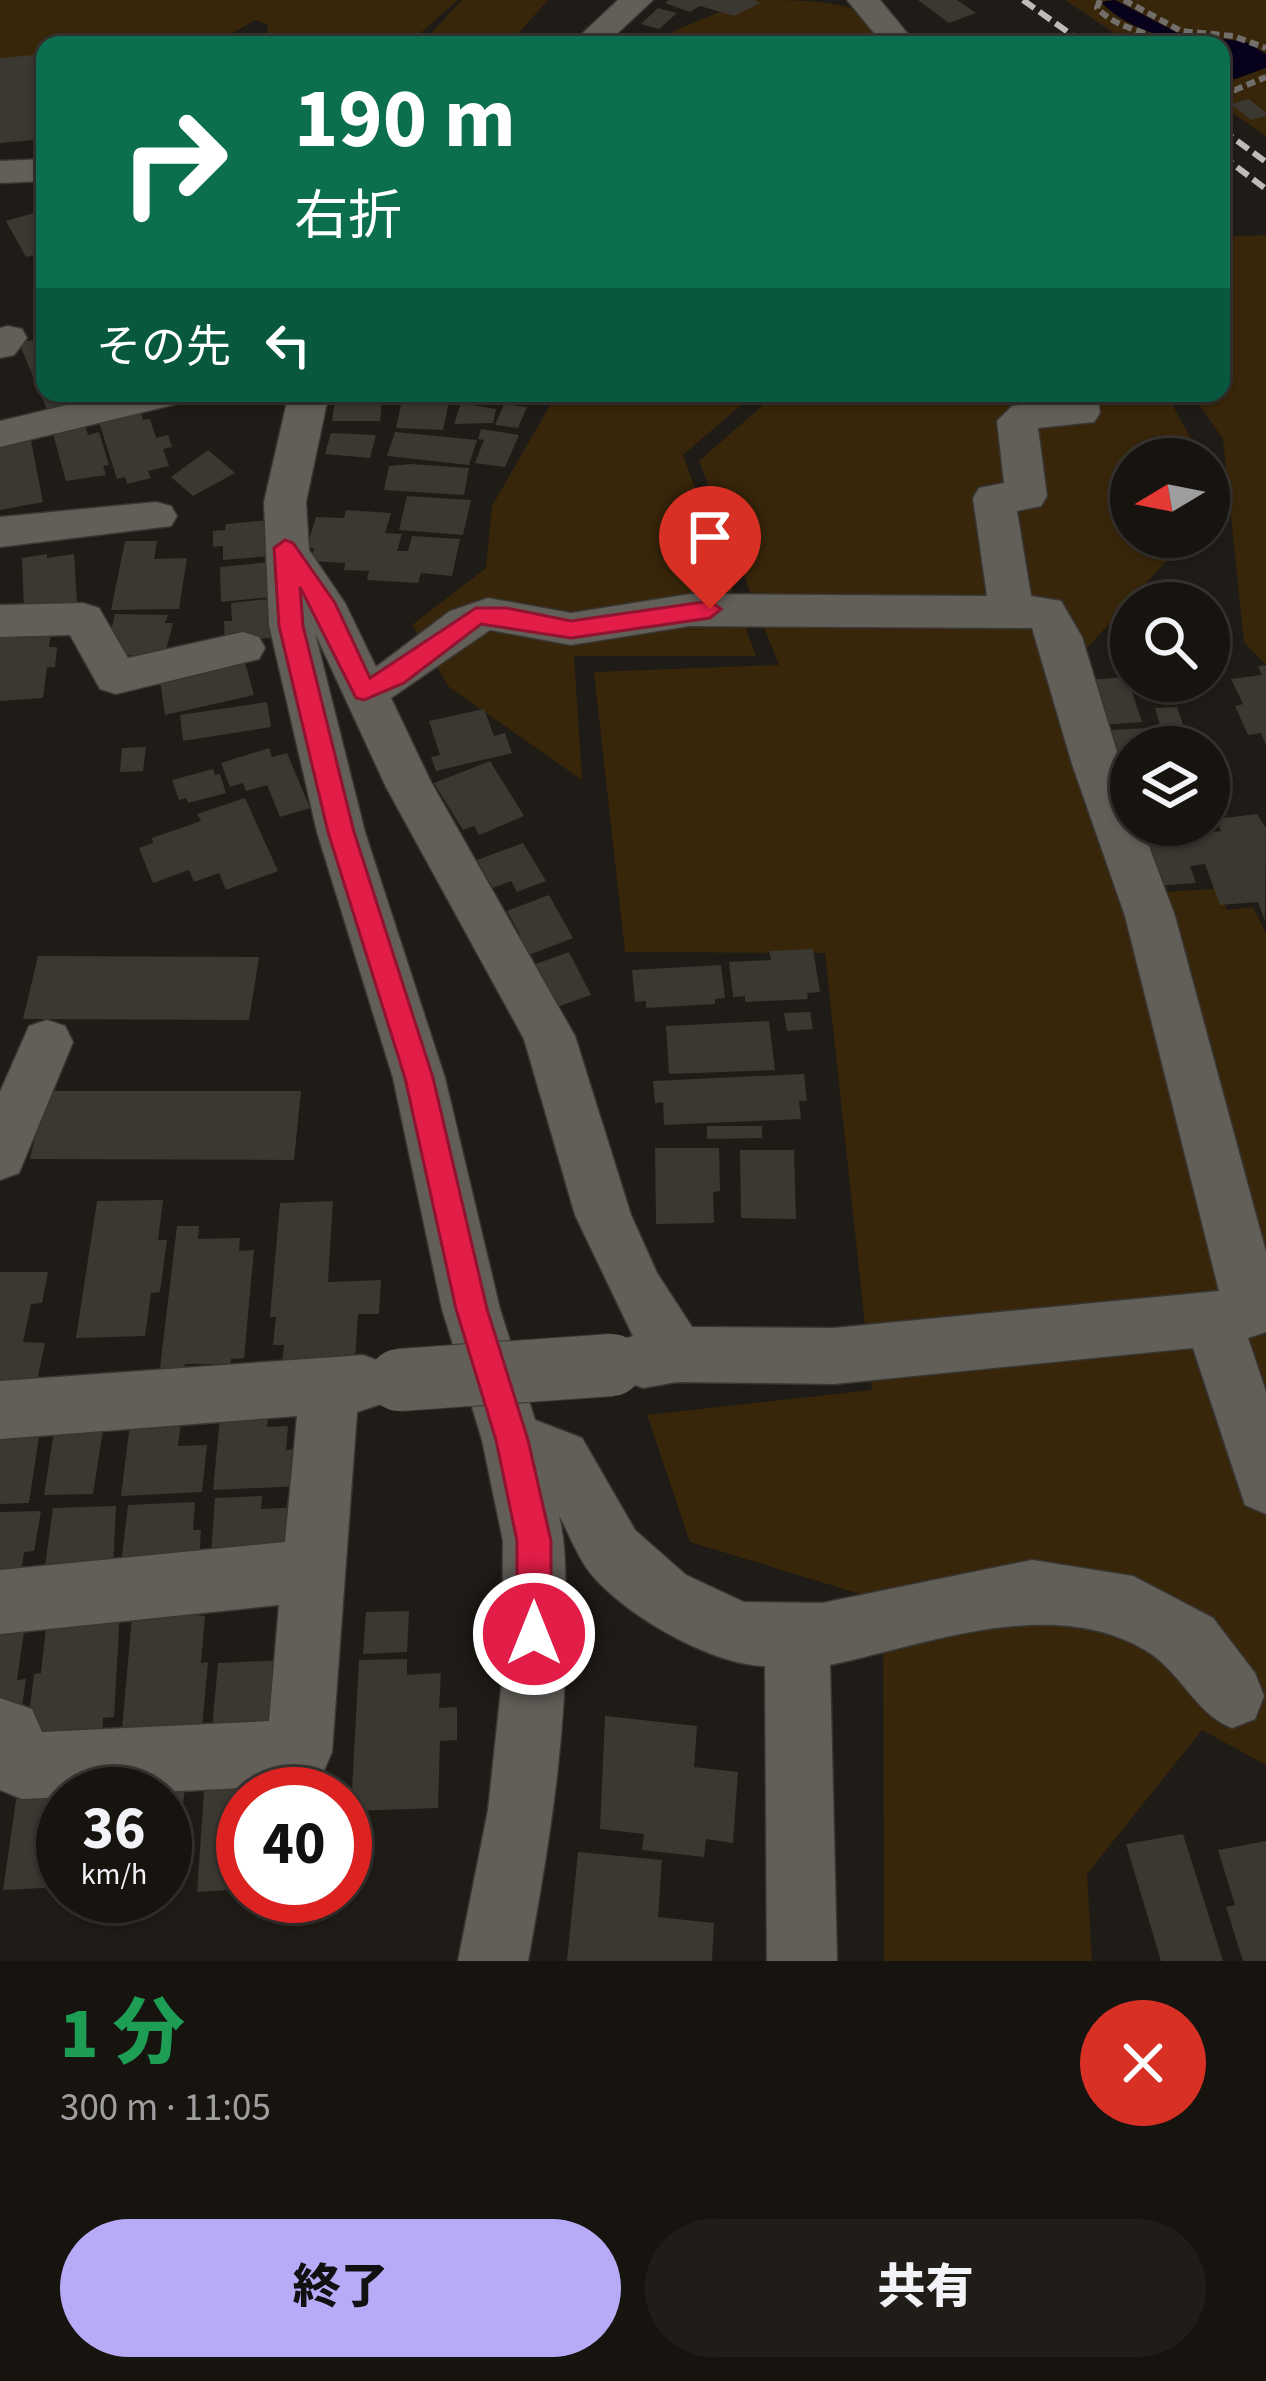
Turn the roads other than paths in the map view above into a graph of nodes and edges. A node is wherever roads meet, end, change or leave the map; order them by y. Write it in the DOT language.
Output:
graph roads {
  1 [pos="637,0"];
  2 [pos="863,0"];
  3 [pos="596,36"];
  4 [pos="893,36"];
  5 [pos="36,170"];
  6 [pos="0,172"];
  7 [pos="133,402"];
  8 [pos="306,402"];
  9 [pos="1079,402"];
  10 [pos="0,434"];
  11 [pos="156,516"];
  12 [pos="0,532"];
  13 [pos="285,548"];
  14 [pos="1011,611"];
  15 [pos="0,621"];
  16 [pos="243,648"];
  17 [pos="364,691"];
  18 [pos="47,1042"];
  19 [pos="0,1156"];
  20 [pos="1243,1179"];
  21 [pos="1213,1319"];
  22 [pos="676,1354"];
  23 [pos="329,1385"];
  24 [pos="0,1410"];
  25 [pos="512,1440"];
  26 [pos="1266,1484"];
  27 [pos="313,1570"];
  28 [pos="0,1602"];
  29 [pos="797,1635"];
  30 [pos="1232,1696"];
  31 [pos="0,1731"];
  32 [pos="494,1961"];
  33 [pos="802,1961"];
  1 -- 3 [label="street"];
  2 -- 4 [label="street"];
  5 -- 6 [label="street"];
  7 -- 10 [label="street"];
  8 -- 13 [label="street"];
  9 -- 14 [label="street"];
  11 -- 12 [label="street"];
  13 -- 17 [label="street"];
  13 -- 25 [label="street"];
  14 -- 17 [label="street"];
  14 -- 20 [label="street"];
  15 -- 16 [label="street"];
  17 -- 22 [label="street"];
  18 -- 19 [label="street"];
  20 -- 21 [label="street"];
  21 -- 22 [label="street"];
  21 -- 26 [label="street"];
  22 -- 23 [label="street, bridge"];
  23 -- 24 [label="street"];
  23 -- 27 [label="street"];
  25 -- 29 [label="street"];
  25 -- 32 [label="street"];
  27 -- 28 [label="street"];
  27 -- 31 [label="street"];
  29 -- 30 [label="street"];
  29 -- 33 [label="street"];
}
